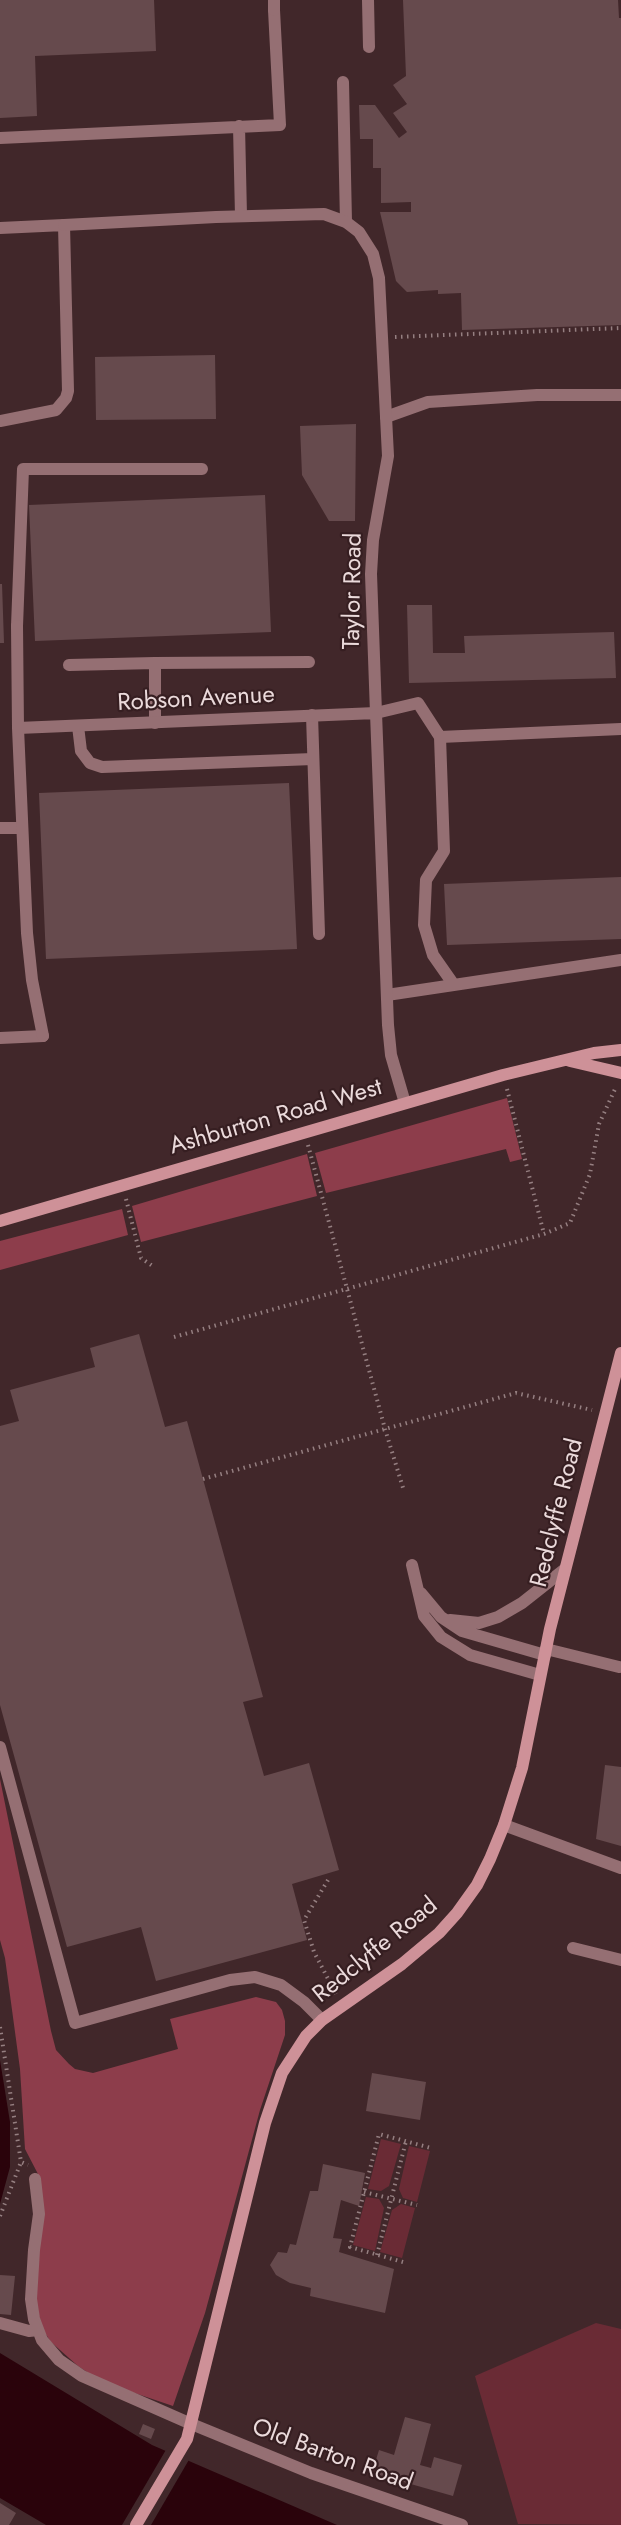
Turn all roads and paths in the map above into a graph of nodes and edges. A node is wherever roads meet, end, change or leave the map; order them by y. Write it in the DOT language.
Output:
graph roads {
  1 [pos="368,0"];
  2 [pos="274,5"];
  3 [pos="369,47"];
  4 [pos="343,82"];
  5 [pos="239,126"];
  6 [pos="0,138"];
  7 [pos="241,216"];
  8 [pos="346,222"];
  9 [pos="64,225"];
  10 [pos="0,228"];
  11 [pos="621,328"];
  12 [pos="394,337"];
  13 [pos="621,395"];
  14 [pos="386,417"];
  15 [pos="0,421"];
  16 [pos="202,469"];
  17 [pos="309,662"];
  18 [pos="154,663"];
  19 [pos="69,665"];
  20 [pos="376,712"];
  21 [pos="312,716"];
  22 [pos="154,723"];
  23 [pos="78,726"];
  24 [pos="18,728"];
  25 [pos="621,729"];
  26 [pos="440,737"];
  27 [pos="313,759"];
  28 [pos="0,828"];
  29 [pos="21,828"];
  30 [pos="319,934"];
  31 [pos="621,960"];
  32 [pos="454,985"];
  33 [pos="387,995"];
  34 [pos="0,1038"];
  35 [pos="621,1050"];
  36 [pos="564,1059"];
  37 [pos="620,1072"];
  38 [pos="503,1075"];
  39 [pos="405,1103"];
  40 [pos="305,1133"];
  41 [pos="131,1217"];
  42 [pos="0,1221"];
  43 [pos="544,1234"];
  44 [pos="154,1267"];
  45 [pos="347,1288"];
  46 [pos="174,1337"];
  47 [pos="621,1353"];
  48 [pos="619,1368"];
  49 [pos="605,1412"];
  50 [pos="385,1429"];
  51 [pos="203,1479"];
  52 [pos="404,1491"];
  53 [pos="412,1565"];
  54 [pos="565,1569"];
  55 [pos="419,1589"];
  56 [pos="441,1617"];
  57 [pos="545,1652"];
  58 [pos="619,1666"];
  59 [pos="540,1675"];
  60 [pos="0,1747"];
  61 [pos="504,1825"];
  62 [pos="621,1868"];
  63 [pos="328,1880"];
  64 [pos="573,1948"];
  65 [pos="621,1960"];
  66 [pos="342,2005"];
  67 [pos="322,2020"];
  68 [pos="0,2027"];
  69 [pos="406,2141"];
  70 [pos="430,2148"];
  71 [pos="21,2162"];
  72 [pos="35,2179"];
  73 [pos="364,2192"];
  74 [pos="391,2199"];
  75 [pos="417,2205"];
  76 [pos="0,2216"];
  77 [pos="377,2255"];
  78 [pos="403,2262"];
  79 [pos="0,2323"];
  80 [pos="38,2330"];
  81 [pos="189,2423"];
  82 [pos="136,2525"];
  83 [pos="462,2525"];
  1 -- 3 [label="street"];
  2 -- 5 [label="street"];
  4 -- 8 [label="street"];
  5 -- 6 [label="street"];
  5 -- 7 [label="street"];
  7 -- 8 [label="street, Taylor Road"];
  7 -- 9 [label="street, Taylor Road"];
  8 -- 14 [label="street, Taylor Road"];
  9 -- 10 [label="street, Taylor Road"];
  9 -- 15 [label="street"];
  11 -- 12 [label="path"];
  13 -- 14 [label="street"];
  14 -- 20 [label="street, Taylor Road"];
  16 -- 24 [label="street"];
  17 -- 18 [label="street"];
  18 -- 19 [label="street"];
  18 -- 22 [label="street"];
  20 -- 21 [label="street, Robson Avenue"];
  20 -- 26 [label="street, Robson Avenue"];
  20 -- 33 [label="street, Taylor Road"];
  21 -- 22 [label="street, Robson Avenue"];
  21 -- 27 [label="street"];
  22 -- 23 [label="street, Robson Avenue"];
  23 -- 24 [label="street, Robson Avenue"];
  23 -- 27 [label="street"];
  24 -- 29 [label="street"];
  25 -- 26 [label="street"];
  26 -- 32 [label="street"];
  27 -- 30 [label="street"];
  28 -- 29 [label="street"];
  29 -- 34 [label="street"];
  31 -- 32 [label="street"];
  32 -- 33 [label="street"];
  33 -- 39 [label="street, Taylor Road"];
  35 -- 36 [label="main road, Ashburton Road West"];
  36 -- 37 [label="main road, Ashburton Road West"];
  36 -- 38 [label="main road, Ashburton Road West"];
  37 -- 43 [label="path"];
  38 -- 39 [label="main road, Ashburton Road West"];
  38 -- 43 [label="path"];
  39 -- 40 [label="main road, Ashburton Road West"];
  40 -- 42 [label="main road, Ashburton Road West"];
  40 -- 45 [label="path"];
  41 -- 44 [label="path"];
  43 -- 45 [label="path"];
  45 -- 46 [label="path"];
  45 -- 50 [label="path"];
  47 -- 48 [label="main road, Redclyffe Road"];
  48 -- 49 [label="main road, Redclyffe Road"];
  49 -- 50 [label="path"];
  49 -- 54 [label="main road, Redclyffe Road"];
  50 -- 51 [label="path"];
  50 -- 52 [label="path"];
  53 -- 55 [label="street"];
  54 -- 56 [label="street"];
  54 -- 57 [label="main road, Redclyffe Road"];
  55 -- 56 [label="street"];
  55 -- 59 [label="street"];
  56 -- 57 [label="street"];
  57 -- 58 [label="street"];
  57 -- 59 [label="main road, Redclyffe Road"];
  59 -- 61 [label="main road, Redclyffe Road"];
  60 -- 67 [label="street"];
  61 -- 62 [label="street"];
  61 -- 66 [label="main road, Redclyffe Road"];
  63 -- 66 [label="path"];
  64 -- 65 [label="street"];
  66 -- 67 [label="main road, Redclyffe Road"];
  67 -- 81 [label="main road, Redclyffe Road"];
  68 -- 71 [label="path"];
  69 -- 70 [label="path"];
  69 -- 73 [label="path"];
  69 -- 74 [label="path"];
  71 -- 72 [label="path"];
  71 -- 76 [label="path"];
  72 -- 80 [label="street"];
  73 -- 74 [label="path"];
  73 -- 77 [label="path"];
  74 -- 75 [label="path"];
  74 -- 77 [label="path"];
  77 -- 78 [label="path"];
  79 -- 80 [label="street"];
  80 -- 81 [label="street, Old Barton Road"];
  81 -- 82 [label="main road, Redclyffe Road"];
  81 -- 83 [label="street, Old Barton Road"];
}
